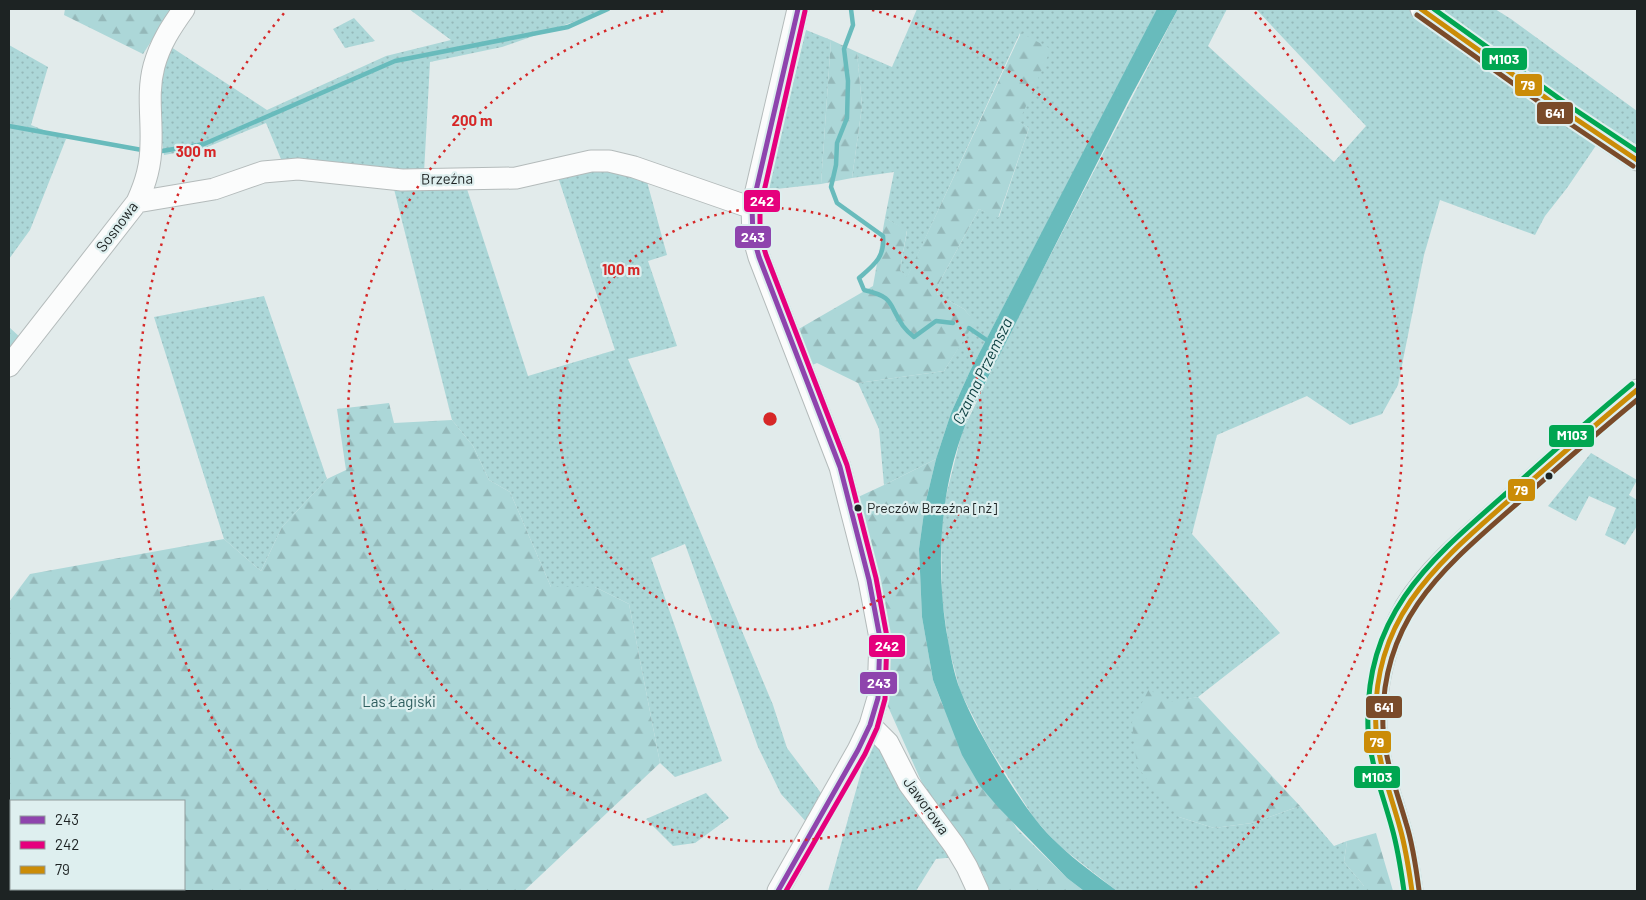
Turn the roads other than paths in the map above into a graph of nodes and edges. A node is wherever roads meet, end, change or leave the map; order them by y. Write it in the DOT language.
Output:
graph roads {
  1 [pos="184,9"];
  2 [pos="798,9"];
  3 [pos="1422,9"];
  4 [pos="1637,160"];
  5 [pos="137,202"];
  6 [pos="752,208"];
  7 [pos="9,366"];
  8 [pos="1637,390"];
  9 [pos="870,724"];
  10 [pos="778,891"];
  11 [pos="978,891"];
  12 [pos="1412,891"];
  1 -- 5 [label="street, Sosnowa"];
  2 -- 6 [label="street"];
  3 -- 4 [label="street"];
  5 -- 6 [label="street, Brzeźna"];
  5 -- 7 [label="street, Sosnowa"];
  6 -- 9 [label="street"];
  8 -- 12 [label="street"];
  9 -- 10 [label="street"];
  9 -- 11 [label="street, Jaworowa"];
}
